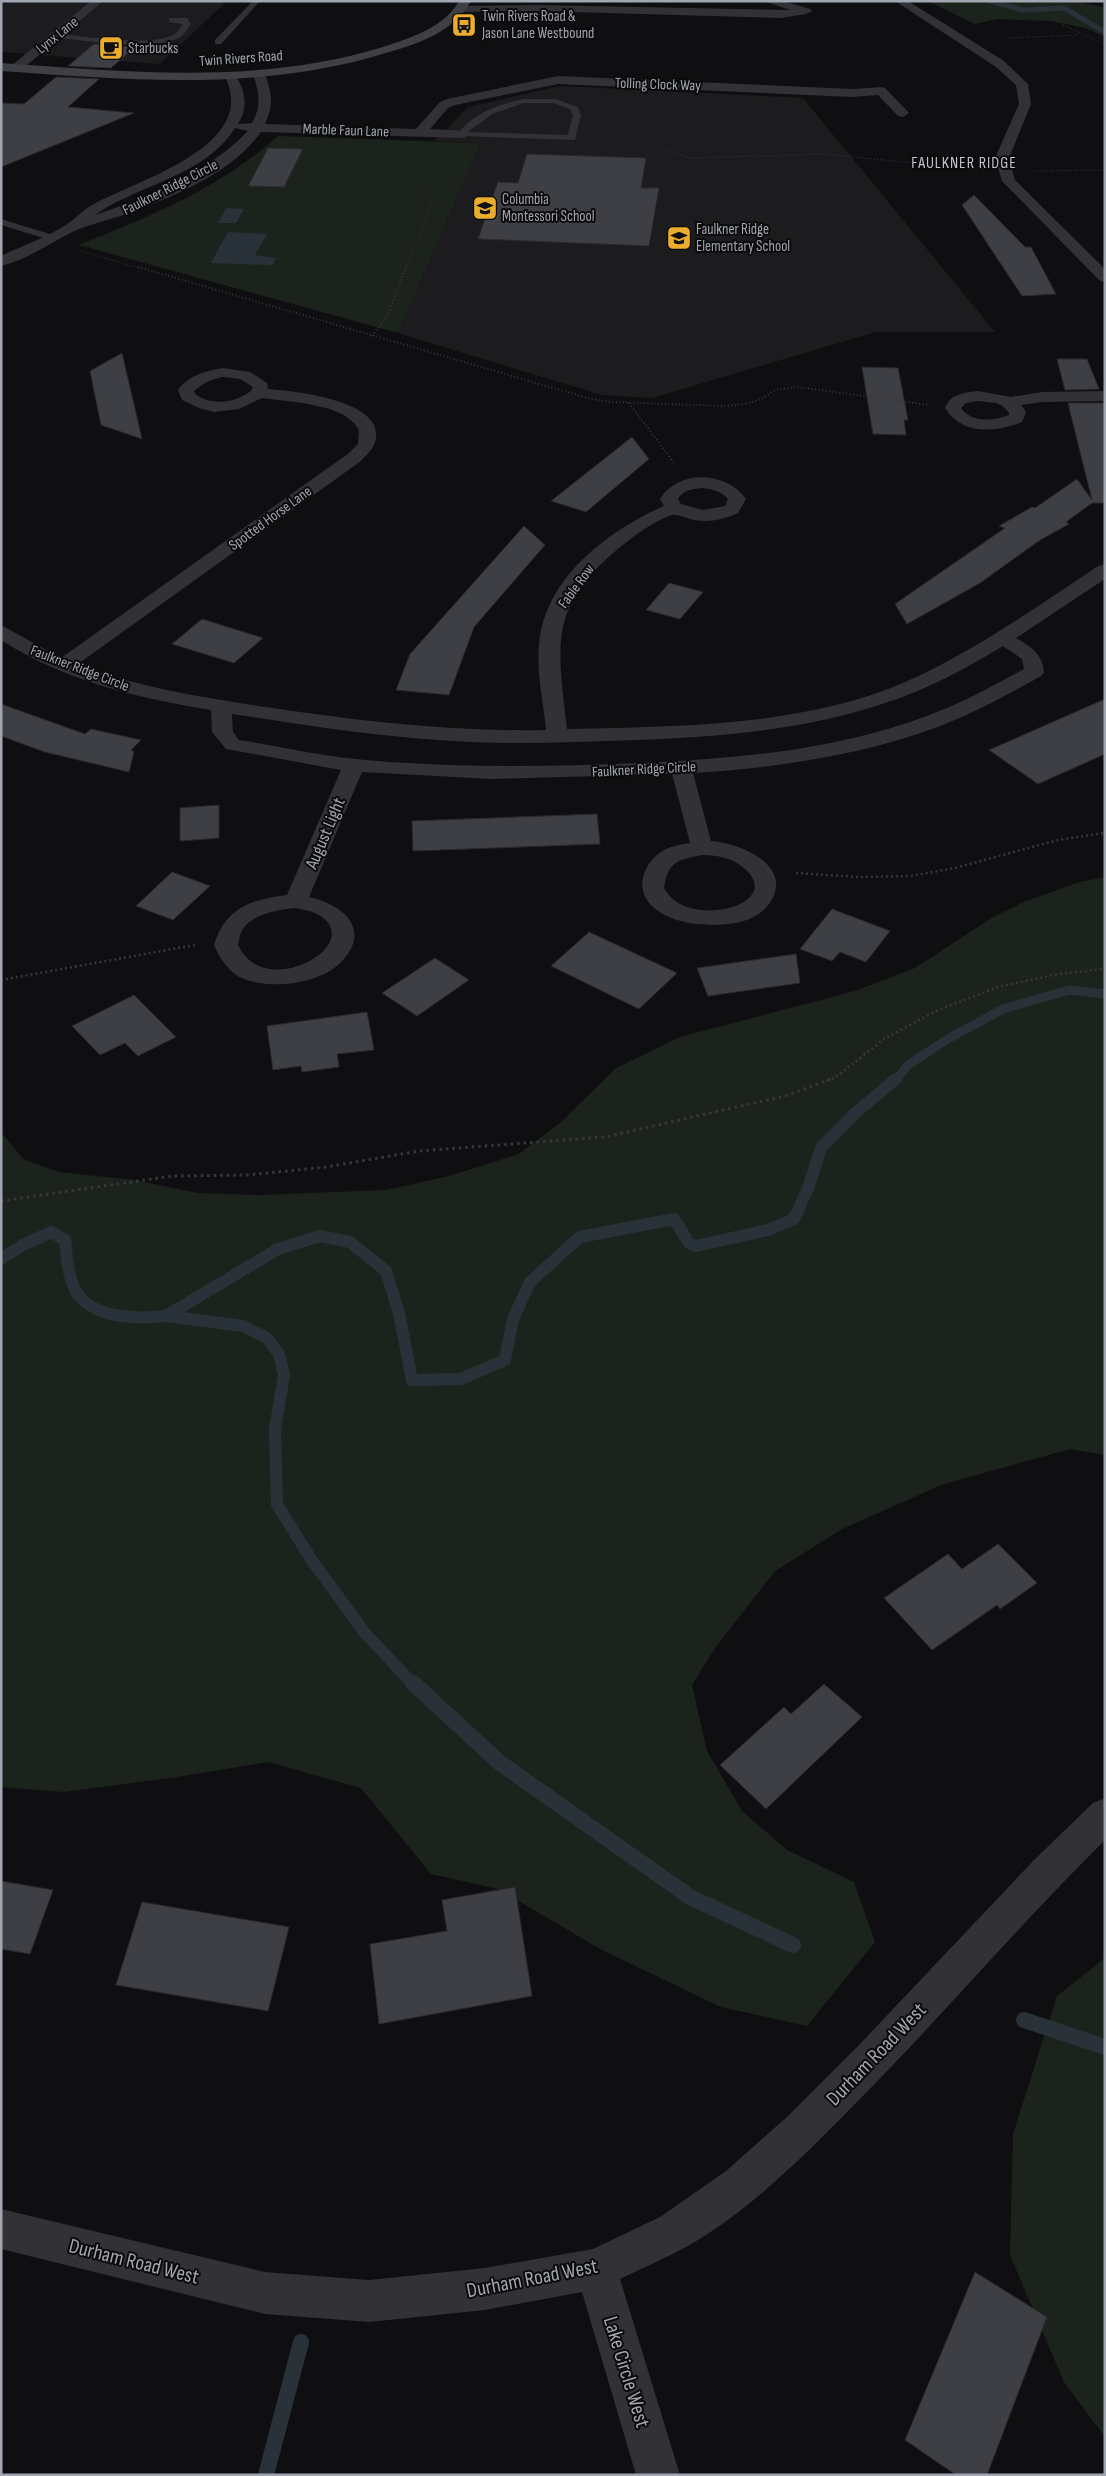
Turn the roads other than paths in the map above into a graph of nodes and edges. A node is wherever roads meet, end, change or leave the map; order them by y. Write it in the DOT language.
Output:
graph roads {
  1 [pos="98,1"];
  2 [pos="257,1"];
  3 [pos="734,1"];
  4 [pos="769,1"];
  5 [pos="900,1"];
  6 [pos="463,5"];
  7 [pos="537,5"];
  8 [pos="716,13"];
  9 [pos="172,20"];
  10 [pos="56,36"];
  11 [pos="218,42"];
  12 [pos="1,68"];
  13 [pos="16,68"];
  14 [pos="259,74"];
  15 [pos="231,77"];
  16 [pos="902,113"];
  17 [pos="232,127"];
  18 [pos="258,128"];
  19 [pos="419,133"];
  20 [pos="461,134"];
  21 [pos="1,222"];
  22 [pos="74,226"];
  23 [pos="45,239"];
  24 [pos="1,262"];
  25 [pos="1105,278"];
  26 [pos="260,393"];
  27 [pos="1105,396"];
  28 [pos="1009,402"];
  29 [pos="674,508"];
  30 [pos="1105,570"];
  31 [pos="1,631"];
  32 [pos="1002,638"];
  33 [pos="64,665"];
  34 [pos="222,706"];
  35 [pos="556,736"];
  36 [pos="354,765"];
  37 [pos="681,768"];
  38 [pos="702,848"];
  39 [pos="296,901"];
  40 [pos="1105,1815"];
  41 [pos="1,2229"];
  42 [pos="596,2269"];
  43 [pos="658,2475"];
  1 -- 10 [label="street, Lynx Lane"];
  2 -- 11 [label="lane"];
  3 -- 8 [label="street"];
  4 -- 8 [label="street"];
  5 -- 25 [label="street"];
  6 -- 7 [label="street"];
  6 -- 14 [label="street, Twin Rivers Road"];
  7 -- 8 [label="street"];
  9 -- 10 [label="lane"];
  10 -- 13 [label="street, Lynx Lane"];
  12 -- 13 [label="street, Twin Rivers Road"];
  13 -- 15 [label="street, Twin Rivers Road"];
  14 -- 15 [label="street, Twin Rivers Road"];
  14 -- 18 [label="street, Faulkner Ridge Circle"];
  15 -- 17 [label="street"];
  16 -- 19 [label="street, Tolling Clock Way"];
  17 -- 18 [label="street, Marble Faun Lane"];
  17 -- 22 [label="street, Faulkner Ridge Circle"];
  18 -- 19 [label="street, Marble Faun Lane"];
  18 -- 22 [label="street, Faulkner Ridge Circle"];
  19 -- 20 [label="street, Marble Faun Lane"];
  20 -- 20 [label="lane"];
  21 -- 23 [label="lane"];
  22 -- 23 [label="street, Faulkner Ridge Circle"];
  23 -- 24 [label="street, Faulkner Ridge Circle"];
  26 -- 33 [label="street, Spotted Horse Lane"];
  27 -- 28 [label="street"];
  28 -- 28 [label="street"];
  29 -- 29 [label="street"];
  29 -- 35 [label="street, Fable Row"];
  30 -- 32 [label="street, Faulkner Ridge Circle"];
  31 -- 33 [label="street, Faulkner Ridge Circle"];
  32 -- 35 [label="street, Faulkner Ridge Circle"];
  32 -- 37 [label="street, Faulkner Ridge Circle"];
  33 -- 34 [label="street, Faulkner Ridge Circle"];
  34 -- 35 [label="street, Faulkner Ridge Circle"];
  34 -- 36 [label="street, Faulkner Ridge Circle"];
  36 -- 37 [label="street, Faulkner Ridge Circle"];
  36 -- 39 [label="street, August Light"];
  37 -- 38 [label="street"];
  38 -- 38 [label="street"];
  39 -- 39 [label="street"];
  40 -- 42 [label="street, Durham Road West"];
  41 -- 42 [label="street, Durham Road West"];
  42 -- 43 [label="street, Lake Circle West"];
}
